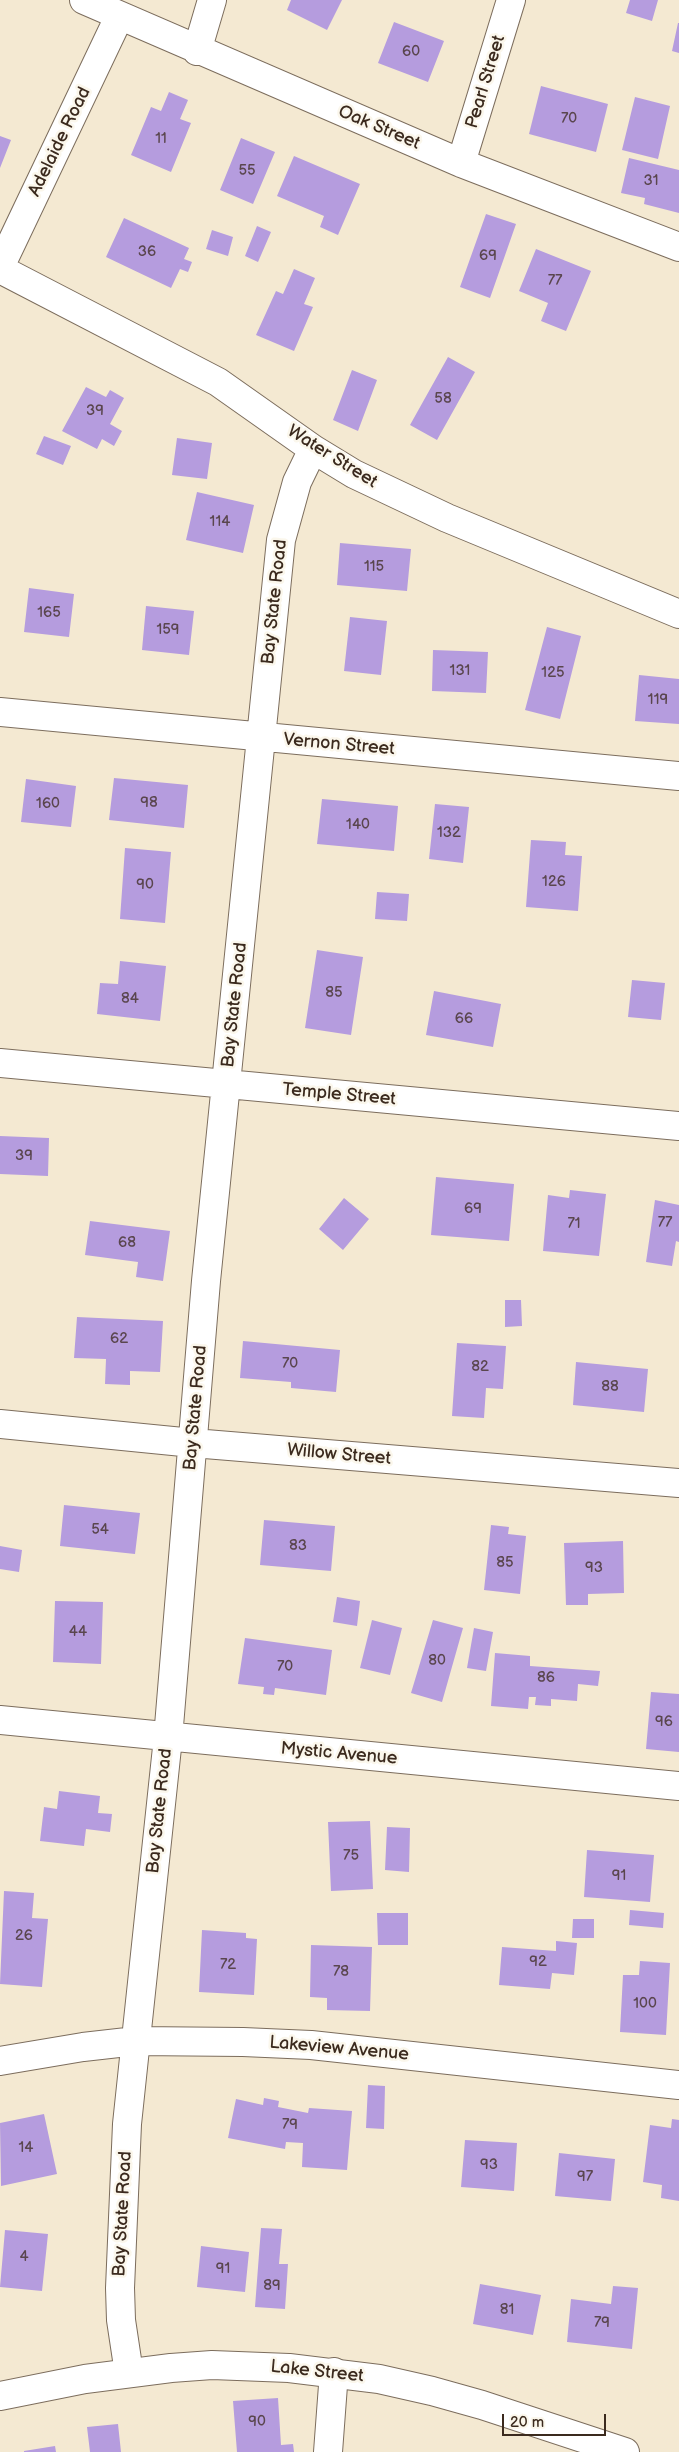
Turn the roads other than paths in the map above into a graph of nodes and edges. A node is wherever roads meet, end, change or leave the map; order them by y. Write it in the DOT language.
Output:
graph roads {
  1 [pos="84,0"];
  2 [pos="212,0"];
  3 [pos="511,0"];
  4 [pos="119,17"];
  5 [pos="197,51"];
  6 [pos="461,163"];
  7 [pos="679,247"];
  8 [pos="0,268"];
  9 [pos="313,448"];
  10 [pos="679,614"];
  11 [pos="0,712"];
  12 [pos="262,737"];
  13 [pos="679,776"];
  14 [pos="0,1063"];
  15 [pos="227,1085"];
  16 [pos="679,1126"];
  17 [pos="0,1424"];
  18 [pos="193,1443"];
  19 [pos="679,1483"];
  20 [pos="0,1720"];
  21 [pos="168,1738"];
  22 [pos="679,1786"];
  23 [pos="136,2041"];
  24 [pos="0,2062"];
  25 [pos="679,2085"];
  26 [pos="334,2372"];
  27 [pos="129,2373"];
  28 [pos="0,2396"];
  29 [pos="328,2452"];
  30 [pos="625,2452"];
  1 -- 4 [label="street, Oak Street"];
  2 -- 5 [label="street"];
  3 -- 6 [label="street, Pearl Street"];
  4 -- 5 [label="street, Oak Street"];
  4 -- 8 [label="street, Adelaide Road"];
  5 -- 6 [label="street, Oak Street"];
  6 -- 7 [label="street, Oak Street"];
  8 -- 9 [label="street, Water Street"];
  9 -- 10 [label="street, Water Street"];
  9 -- 12 [label="street, Bay State Road"];
  11 -- 12 [label="street, Vernon Street"];
  12 -- 13 [label="street, Vernon Street"];
  12 -- 15 [label="street, Bay State Road"];
  14 -- 15 [label="street, Temple Street"];
  15 -- 16 [label="street, Temple Street"];
  15 -- 18 [label="street, Bay State Road"];
  17 -- 18 [label="street, Willow Street"];
  18 -- 19 [label="street, Willow Street"];
  18 -- 21 [label="street, Bay State Road"];
  20 -- 21 [label="street, Mystic Avenue"];
  21 -- 22 [label="street, Mystic Avenue"];
  21 -- 23 [label="street, Bay State Road"];
  23 -- 24 [label="street, Lakeview Avenue"];
  23 -- 25 [label="street, Lakeview Avenue"];
  23 -- 27 [label="street, Bay State Road"];
  26 -- 27 [label="street, Lake Street"];
  26 -- 29 [label="street"];
  26 -- 30 [label="street, Lake Street"];
  27 -- 28 [label="street, Lake Street"];
}
